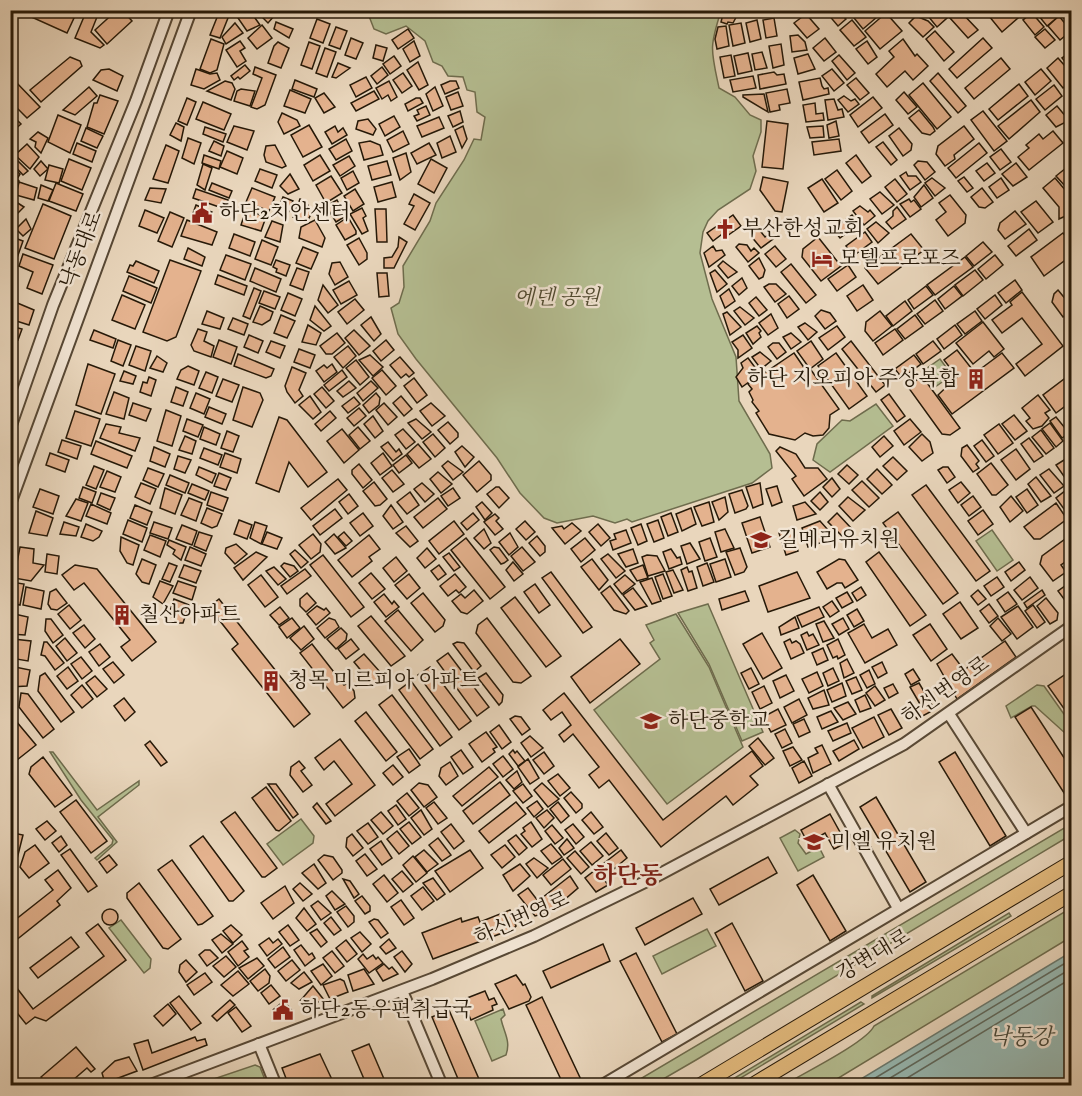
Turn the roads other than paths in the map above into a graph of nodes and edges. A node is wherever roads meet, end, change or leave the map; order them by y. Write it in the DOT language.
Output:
graph roads {
  1 [pos="169,10"];
  2 [pos="191,10"];
  3 [pos="146,74"];
  4 [pos="166,82"];
  5 [pos="10,428"];
  6 [pos="10,504"];
  7 [pos="1071,626"];
  8 [pos="949,714"];
  9 [pos="828,784"];
  10 [pos="1071,806"];
  11 [pos="1026,832"];
  12 [pos="1071,862"];
  13 [pos="1071,893"];
  14 [pos="898,908"];
  15 [pos="402,991"];
  16 [pos="259,1044"];
  17 [pos="148,1086"];
  18 [pos="276,1086"];
  19 [pos="442,1086"];
  20 [pos="601,1086"];
  21 [pos="699,1086"];
  22 [pos="751,1086"];
  1 -- 3 [label="street, 낙동대로"];
  2 -- 4 [label="street, 낙동대로"];
  3 -- 4 [label="street"];
  3 -- 5 [label="street, 낙동대로"];
  4 -- 6 [label="street, 낙동대로"];
  7 -- 8 [label="street, 하신번영로"];
  8 -- 9 [label="street, 하신번영로"];
  8 -- 11 [label="street"];
  9 -- 14 [label="street"];
  9 -- 15 [label="street, 하신번영로"];
  10 -- 11 [label="street"];
  11 -- 14 [label="street"];
  12 -- 21 [label="main road, 강변대로"];
  13 -- 22 [label="main road"];
  14 -- 20 [label="street"];
  15 -- 16 [label="street, 하신번영로"];
  15 -- 19 [label="street"];
  16 -- 17 [label="street, 하신번영로"];
  16 -- 18 [label="street"];
}
